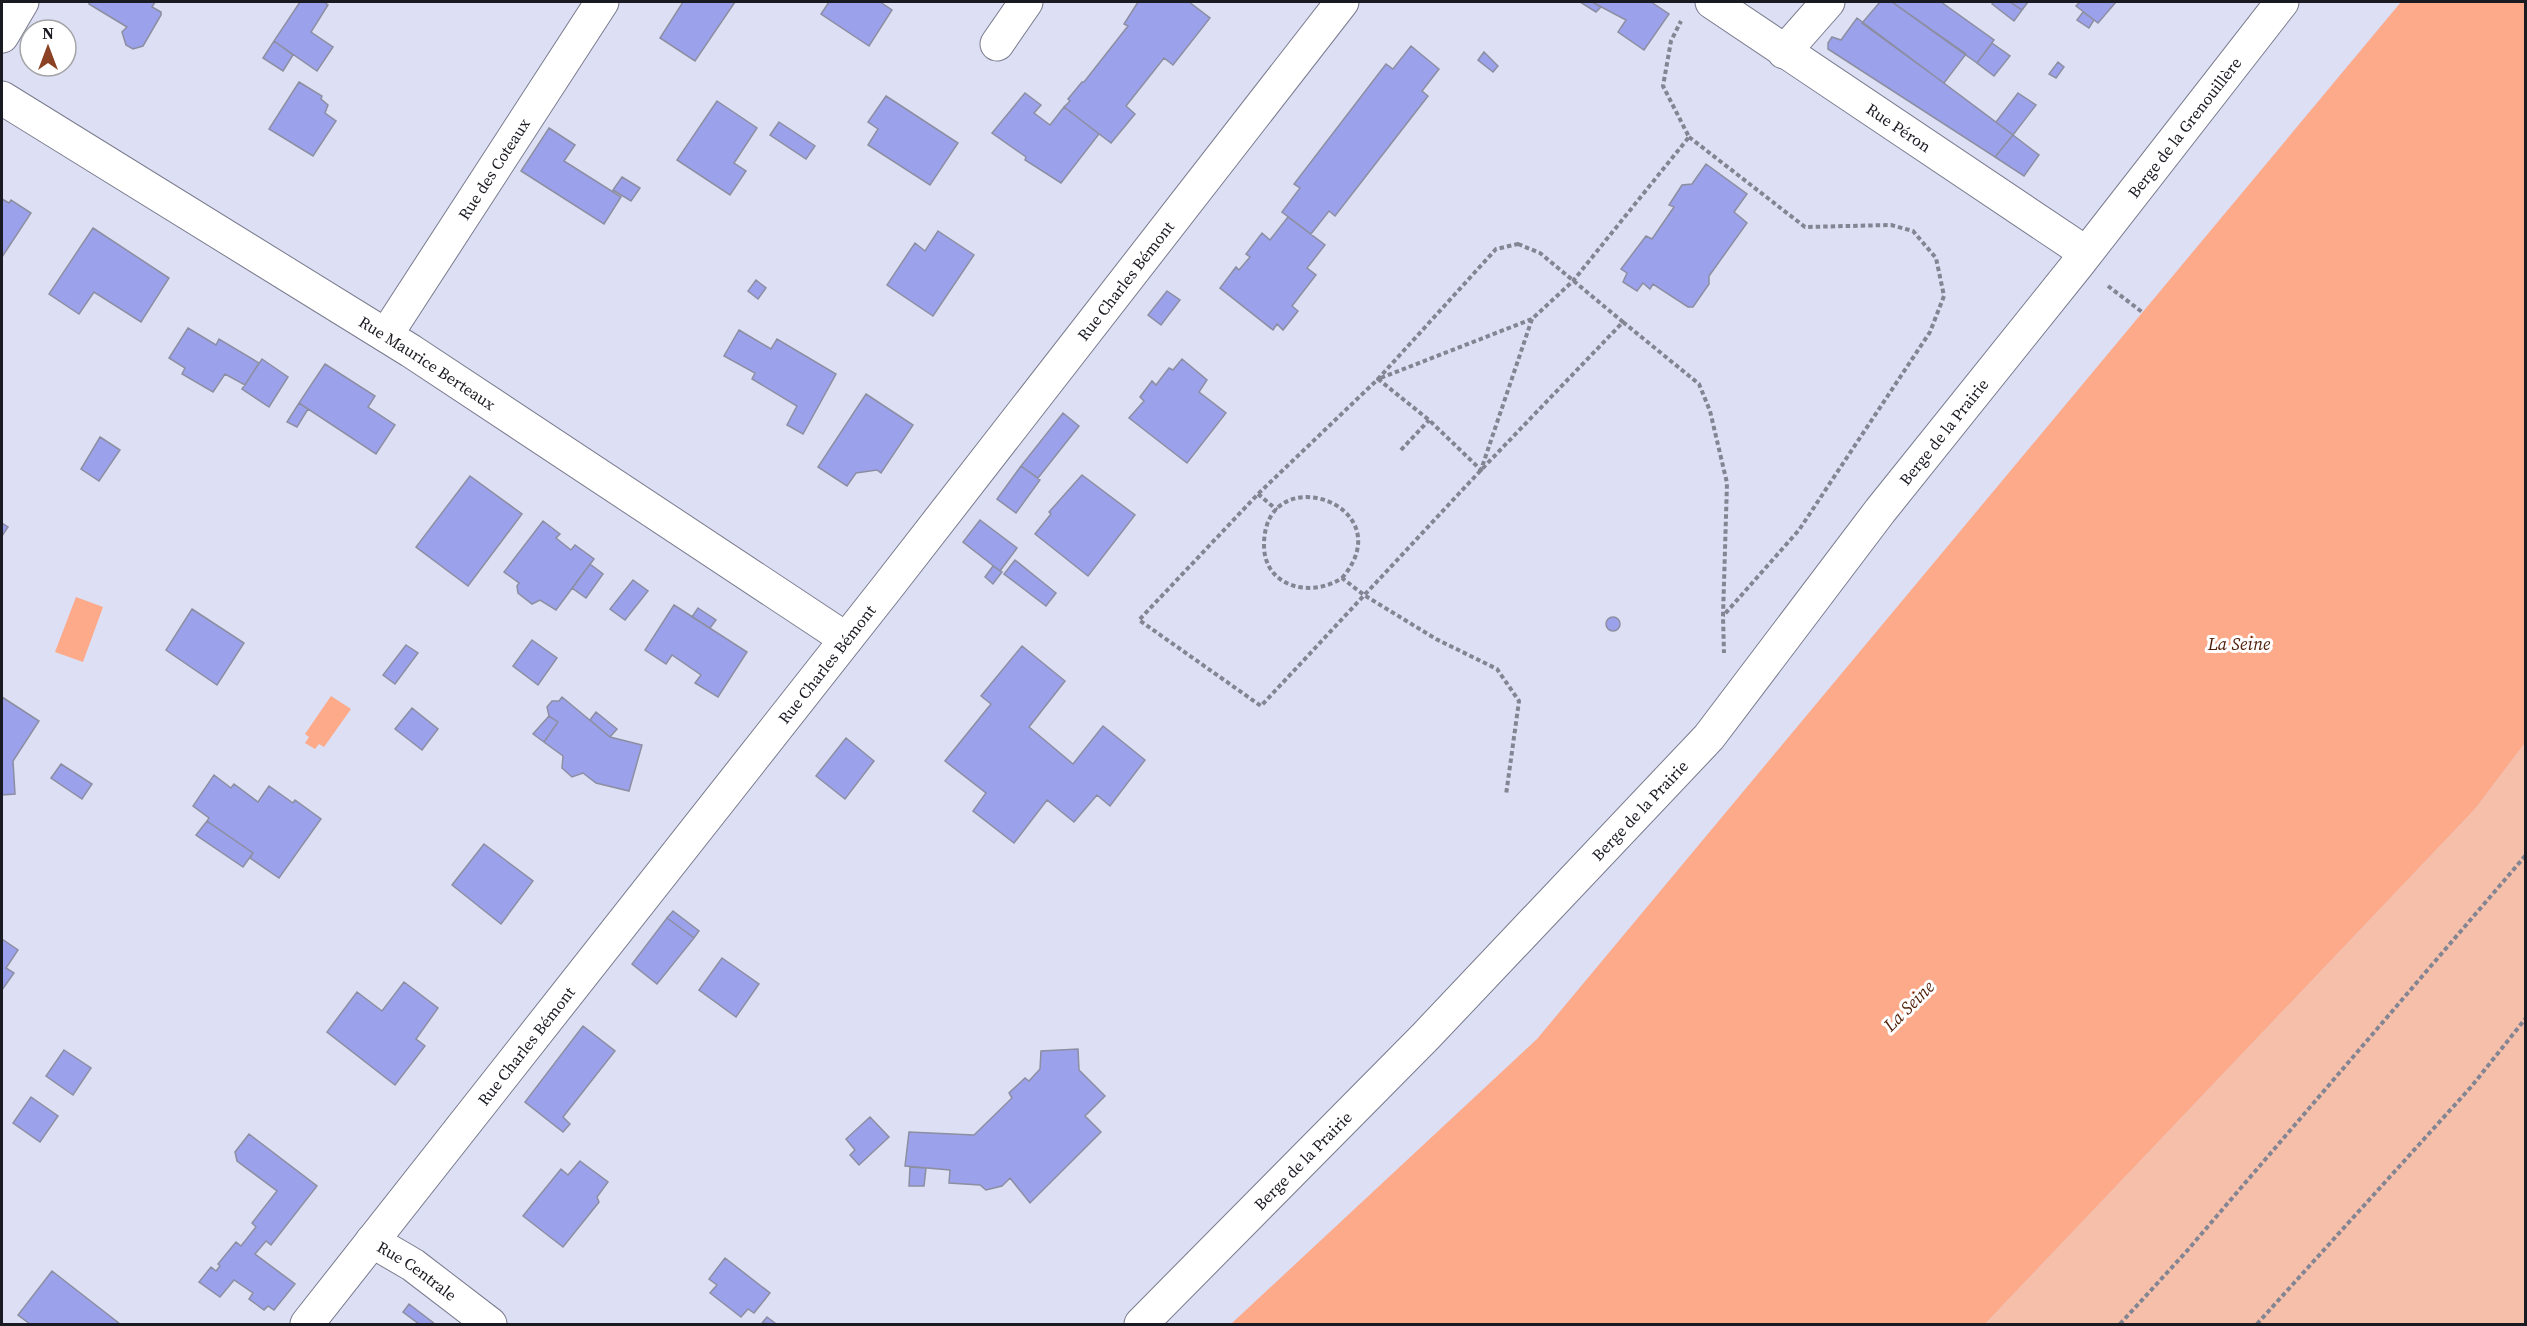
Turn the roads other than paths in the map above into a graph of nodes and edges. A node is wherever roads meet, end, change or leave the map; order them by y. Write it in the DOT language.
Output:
graph roads {
  1 [pos="22,2"];
  2 [pos="602,2"];
  3 [pos="1026,2"];
  4 [pos="1342,2"];
  5 [pos="1828,2"];
  6 [pos="2282,2"];
  7 [pos="1699,6"];
  8 [pos="2,36"];
  9 [pos="998,44"];
  10 [pos="1784,52"];
  11 [pos="2,98"];
  12 [pos="2082,258"];
  13 [pos="386,335"];
  14 [pos="846,639"];
  15 [pos="372,1241"];
  16 [pos="307,1324"];
  17 [pos="490,1324"];
  18 [pos="1141,1324"];
  1 -- 8 [label="street"];
  2 -- 13 [label="street, Rue des Coteaux"];
  3 -- 9 [label="street"];
  4 -- 14 [label="street, Rue Charles Bémont"];
  5 -- 10 [label="street"];
  6 -- 12 [label="street, Berge de la Grenouillère"];
  7 -- 10 [label="street, Rue Péron"];
  10 -- 12 [label="street, Rue Péron"];
  11 -- 13 [label="street, Rue Maurice Berteaux"];
  12 -- 18 [label="street, Berge de la Prairie"];
  13 -- 14 [label="street, Rue Maurice Berteaux"];
  14 -- 15 [label="street, Rue Charles Bémont"];
  15 -- 16 [label="street, Rue Charles Bémont"];
  15 -- 17 [label="street, Rue Centrale"];
}
